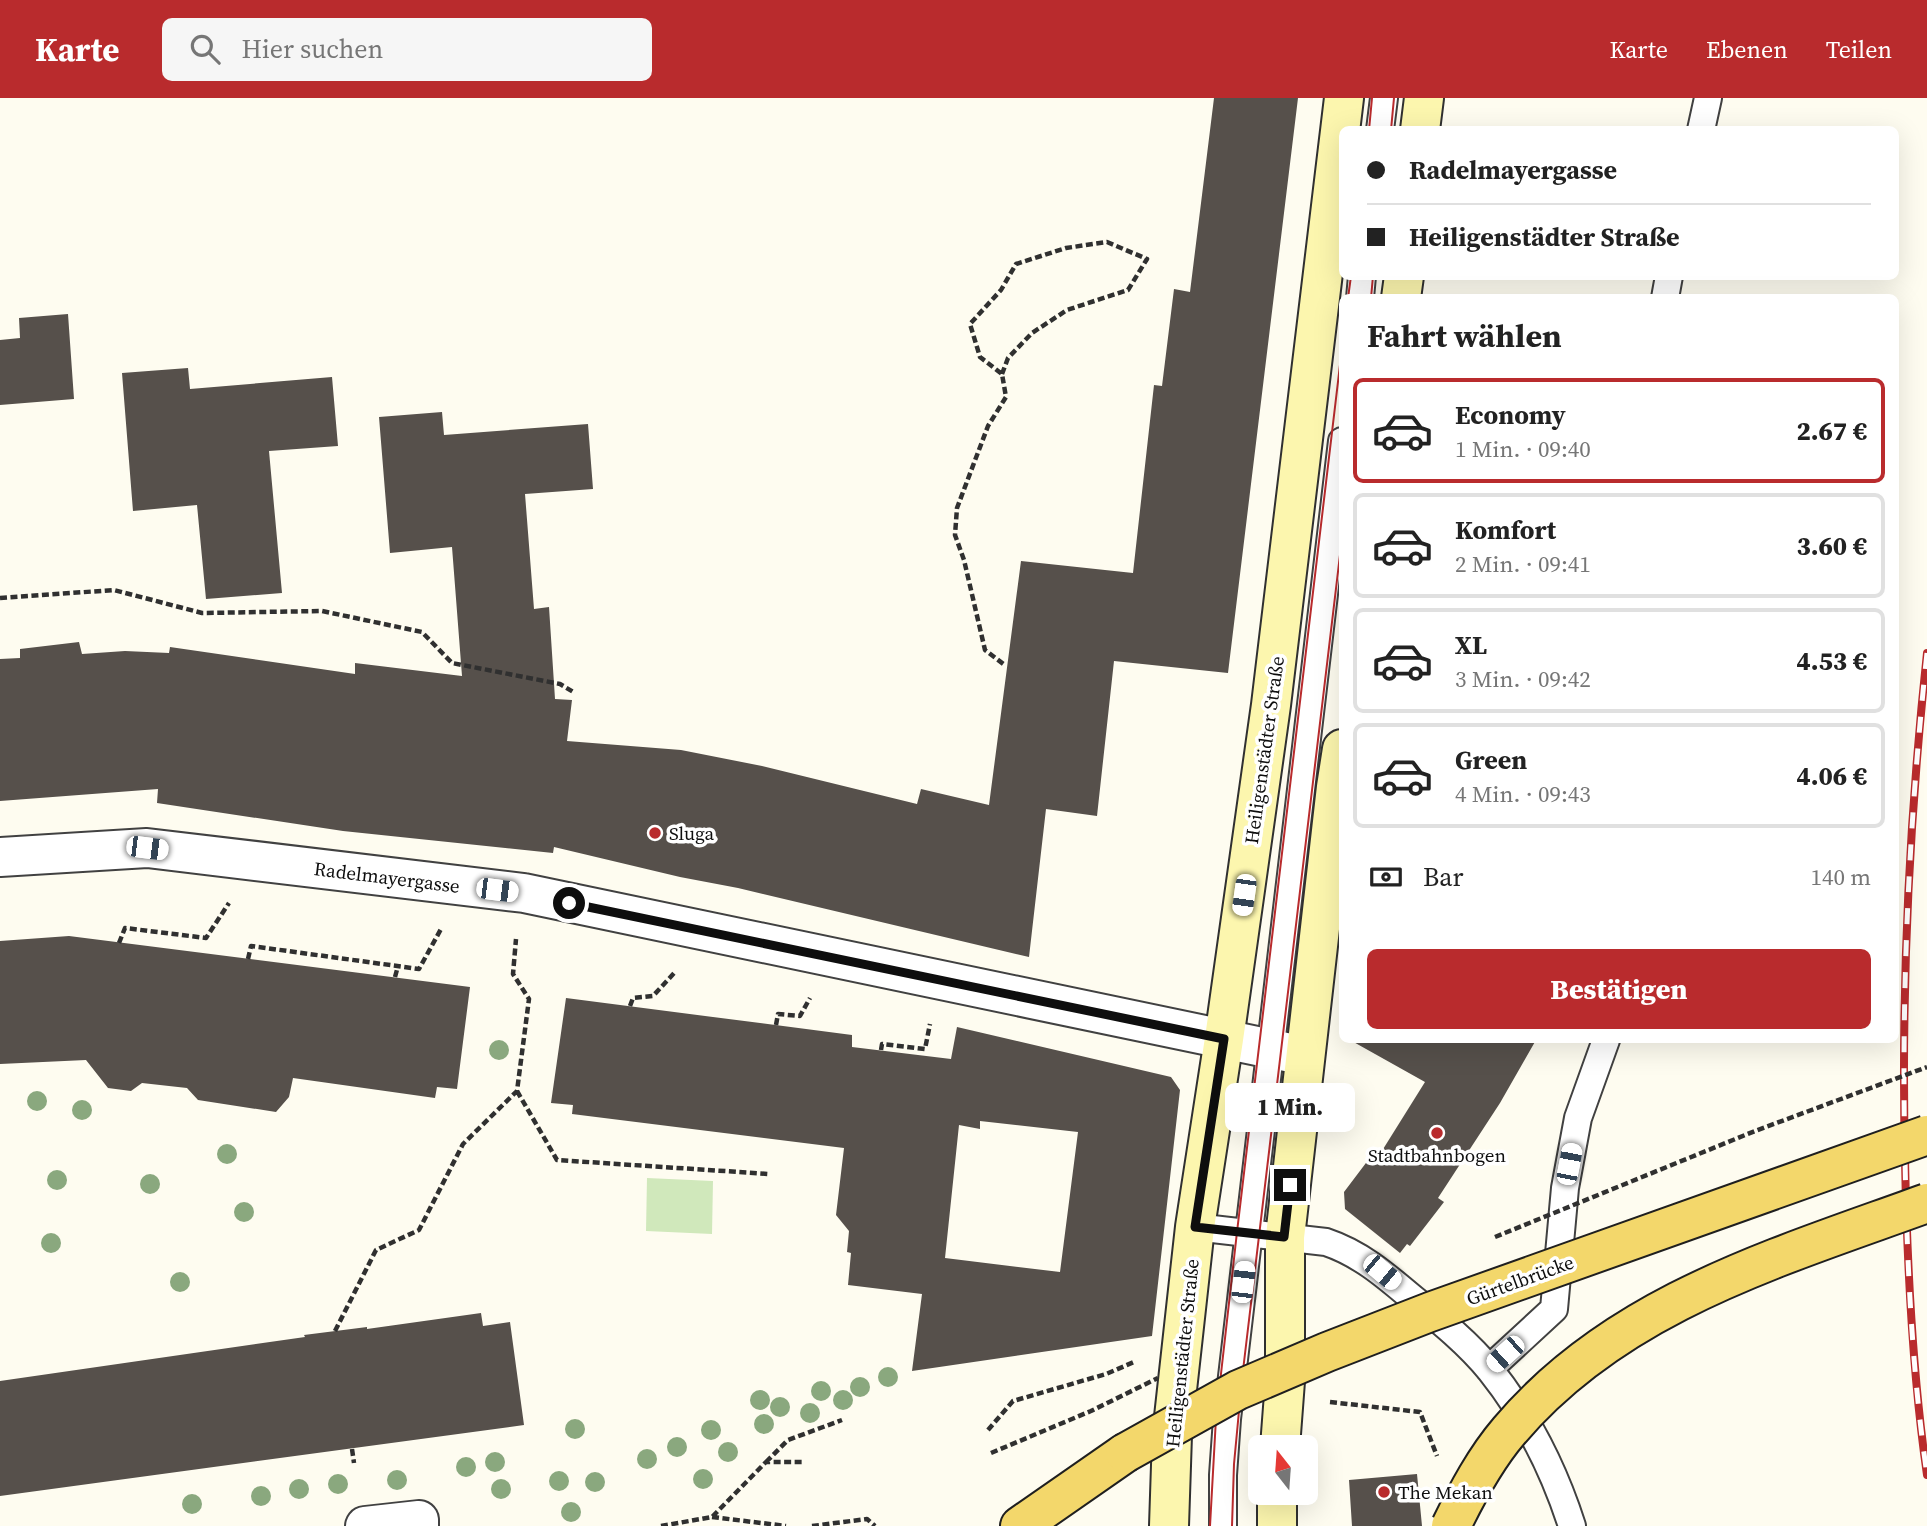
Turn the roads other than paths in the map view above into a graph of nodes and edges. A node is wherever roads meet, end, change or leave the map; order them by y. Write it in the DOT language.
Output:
graph roads {
  1 [pos="1344,98"];
  2 [pos="1384,98"];
  3 [pos="1424,98"];
  4 [pos="1708,98"];
  5 [pos="1341,126"];
  6 [pos="1380,126"];
  7 [pos="1420,126"];
  8 [pos="1702,126"];
  9 [pos="1339,139"];
  10 [pos="1339,490"];
  11 [pos="1285,586"];
  12 [pos="1333,591"];
  13 [pos="1339,766"];
  14 [pos="0,857"];
  15 [pos="1224,1039"];
  16 [pos="1605,1043"];
  17 [pos="1288,1052"];
  18 [pos="1927,1135"];
  19 [pos="1927,1203"];
  20 [pos="1195,1227"];
  21 [pos="1266,1235"];
  22 [pos="1489,1369"];
  23 [pos="1281,1435"];
  24 [pos="1277,1505"];
  25 [pos="419,1523"];
  26 [pos="365,1526"];
  27 [pos="1020,1526"];
  28 [pos="1169,1526"];
  29 [pos="1223,1526"];
  30 [pos="1277,1526"];
  31 [pos="1451,1526"];
  32 [pos="1572,1526"];
  1 -- 5 [label="main road, Heiligenstädter Straße"];
  2 -- 6 [label="lane"];
  3 -- 7 [label="main road"];
  4 -- 8 [label="lane"];
  9 -- 11 [label="main road, Heiligenstädter Straße"];
  10 -- 12 [label="lane"];
  11 -- 12 [label="lane"];
  11 -- 15 [label="main road, Heiligenstädter Straße"];
  12 -- 17 [label="lane"];
  13 -- 17 [label="main road"];
  14 -- 15 [label="street, Radelmayergasse"];
  15 -- 17 [label="street, Radelmayergasse"];
  15 -- 20 [label="main road, Heiligenstädter Straße"];
  16 -- 22 [label="lane"];
  17 -- 21 [label="main road"];
  18 -- 27 [label="main road, Gürtelbrücke, bridge"];
  19 -- 31 [label="main road, bridge"];
  20 -- 21 [label="lane"];
  20 -- 28 [label="main road, Heiligenstädter Straße"];
  21 -- 22 [label="lane"];
  21 -- 23 [label="main road"];
  21 -- 29 [label="lane"];
  22 -- 32 [label="lane"];
  24 -- 30 [label="main road"];
  25 -- 26 [label="street"];
}
